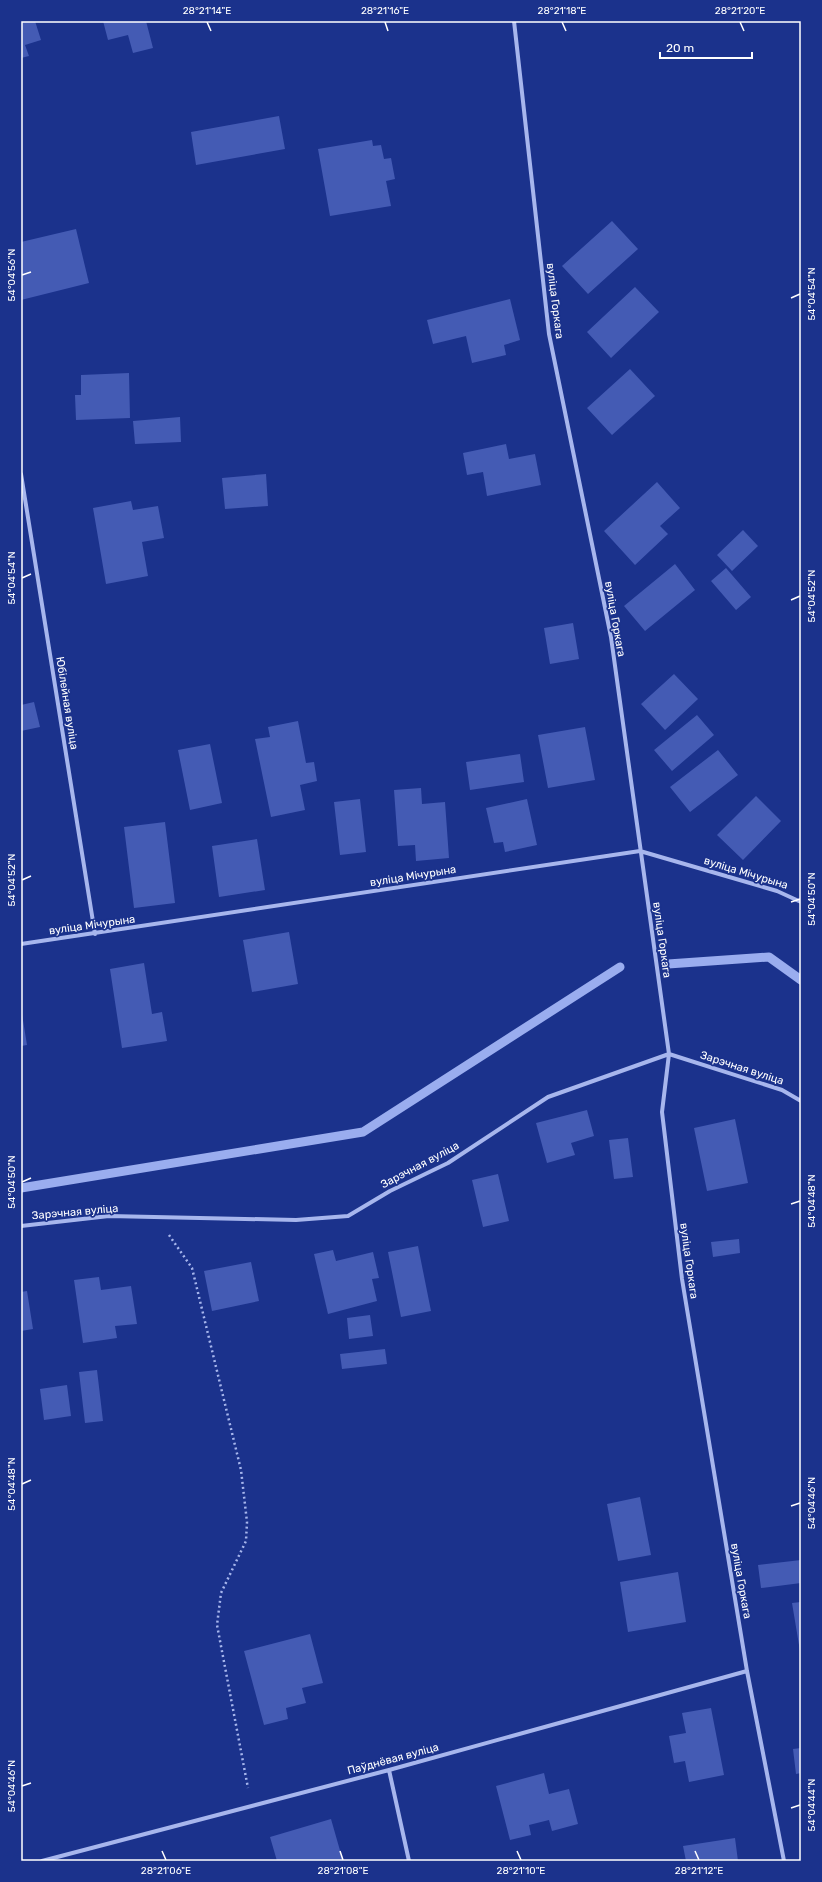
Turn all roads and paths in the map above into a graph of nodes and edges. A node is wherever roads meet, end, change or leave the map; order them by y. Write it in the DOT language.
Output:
graph roads {
  1 [pos="514,21"];
  2 [pos="21,474"];
  3 [pos="640,851"];
  4 [pos="801,902"];
  5 [pos="95,934"];
  6 [pos="21,944"];
  7 [pos="669,1054"];
  8 [pos="801,1101"];
  9 [pos="156,1218"];
  10 [pos="21,1226"];
  11 [pos="748,1671"];
  12 [pos="389,1770"];
  13 [pos="252,1806"];
  14 [pos="42,1861"];
  15 [pos="409,1861"];
  16 [pos="784,1861"];
  1 -- 3 [label="street, вуліца Горкага"];
  2 -- 5 [label="street, Юбілейная вуліца"];
  3 -- 4 [label="street, вуліца Мічурына"];
  3 -- 5 [label="street, вуліца Мічурына"];
  3 -- 7 [label="street, вуліца Горкага"];
  5 -- 6 [label="street, вуліца Мічурына"];
  7 -- 8 [label="street, Зарэчная вуліца"];
  7 -- 9 [label="street, Зарэчная вуліца"];
  7 -- 11 [label="street, вуліца Горкага"];
  9 -- 10 [label="street, Зарэчная вуліца"];
  9 -- 13 [label="path"];
  11 -- 12 [label="street, Паўднёвая вуліца"];
  11 -- 16 [label="street, вуліца Горкага"];
  12 -- 13 [label="street, Паўднёвая вуліца"];
  12 -- 15 [label="street"];
  13 -- 14 [label="street, Паўднёвая вуліца"];
}
